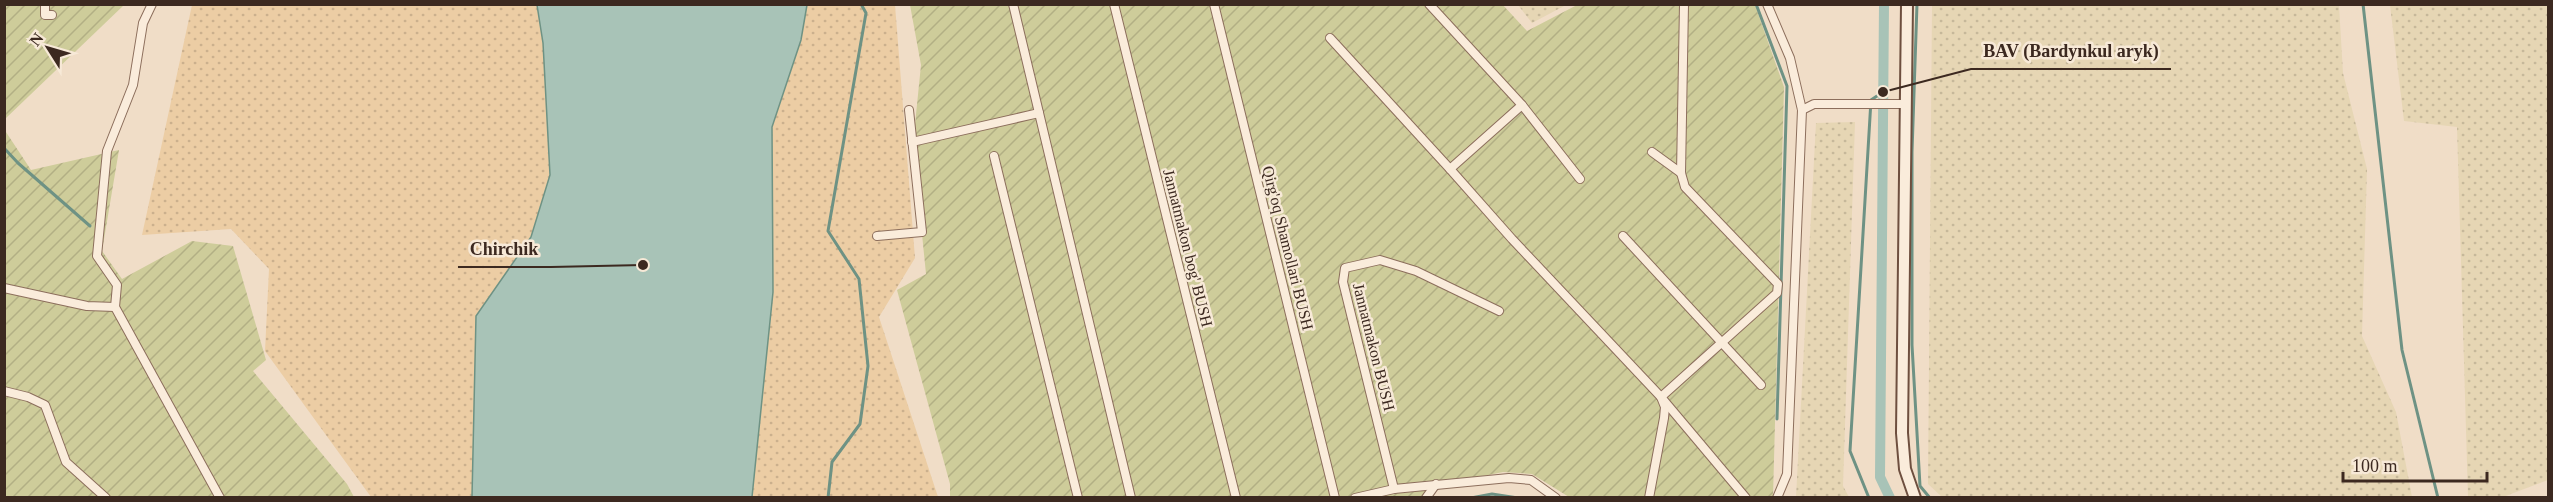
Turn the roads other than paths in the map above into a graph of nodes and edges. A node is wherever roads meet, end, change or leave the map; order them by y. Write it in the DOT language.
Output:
graph roads {
  1 [pos="45,4"];
  2 [pos="152,4"];
  3 [pos="1013,4"];
  4 [pos="1114,4"];
  5 [pos="1214,4"];
  6 [pos="1429,4"];
  7 [pos="1683,4"];
  8 [pos="1767,4"];
  9 [pos="1907,4"];
  10 [pos="52,15"];
  11 [pos="1330,38"];
  12 [pos="1906,104"];
  13 [pos="1522,105"];
  14 [pos="909,110"];
  15 [pos="1802,110"];
  16 [pos="1039,113"];
  17 [pos="912,142"];
  18 [pos="1652,152"];
  19 [pos="994,156"];
  20 [pos="1450,169"];
  21 [pos="1681,173"];
  22 [pos="1580,179"];
  23 [pos="877,236"];
  24 [pos="1623,236"];
  25 [pos="1778,284"];
  26 [pos="1795,286"];
  27 [pos="4,288"];
  28 [pos="115,307"];
  29 [pos="1499,311"];
  30 [pos="1723,343"];
  31 [pos="1761,385"];
  32 [pos="4,391"];
  33 [pos="1661,397"];
  34 [pos="1436,484"];
  35 [pos="1394,489"];
  36 [pos="106,498"];
  37 [pos="220,498"];
  38 [pos="1078,498"];
  39 [pos="1131,498"];
  40 [pos="1236,498"];
  41 [pos="1335,498"];
  42 [pos="1355,498"];
  43 [pos="1426,498"];
  44 [pos="1556,498"];
  45 [pos="1649,498"];
  46 [pos="1746,498"];
  47 [pos="1777,498"];
  48 [pos="1915,498"];
  1 -- 10 [label="street"];
  2 -- 28 [label="street"];
  3 -- 16 [label="street"];
  4 -- 40 [label="street, Jannatmakon bog' BUSH"];
  5 -- 41 [label="street, Qirg'oq Shamollari BUSH"];
  6 -- 13 [label="street"];
  7 -- 21 [label="street"];
  8 -- 15 [label="street"];
  9 -- 12 [label="street"];
  11 -- 20 [label="street"];
  12 -- 15 [label="street"];
  12 -- 48 [label="street"];
  13 -- 20 [label="street"];
  13 -- 22 [label="street"];
  14 -- 17 [label="street"];
  15 -- 26 [label="street"];
  16 -- 17 [label="street"];
  16 -- 39 [label="street"];
  17 -- 23 [label="street"];
  18 -- 21 [label="street"];
  19 -- 38 [label="street"];
  20 -- 33 [label="street"];
  21 -- 25 [label="street"];
  24 -- 30 [label="street"];
  25 -- 26 [label="street"];
  25 -- 30 [label="street"];
  26 -- 47 [label="street"];
  27 -- 28 [label="street"];
  28 -- 37 [label="street"];
  29 -- 35 [label="street, Jannatmakon BUSH"];
  30 -- 31 [label="street"];
  30 -- 33 [label="street"];
  32 -- 36 [label="street"];
  33 -- 45 [label="street"];
  33 -- 46 [label="street"];
  34 -- 35 [label="street"];
  34 -- 43 [label="street"];
  34 -- 44 [label="street"];
  35 -- 42 [label="street"];
}
